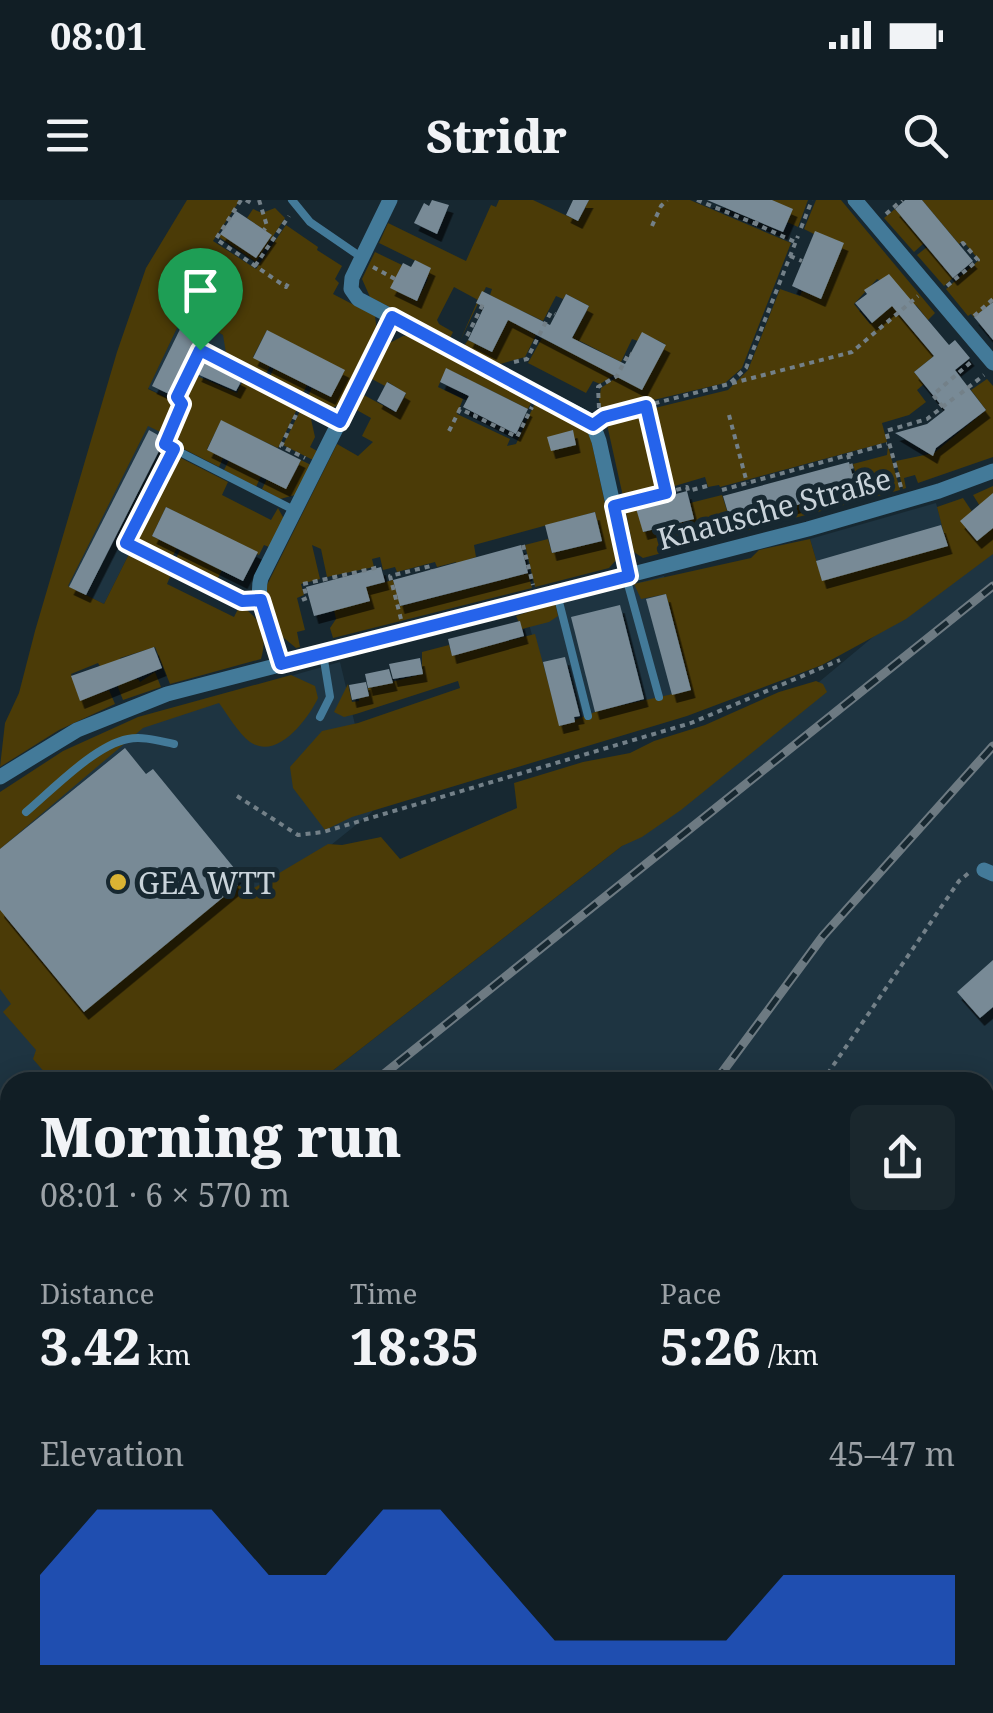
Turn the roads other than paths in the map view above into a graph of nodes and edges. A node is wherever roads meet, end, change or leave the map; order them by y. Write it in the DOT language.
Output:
graph roads {
  1 [pos="292,200"];
  2 [pos="390,200"];
  3 [pos="855,200"];
  4 [pos="361,259"];
  5 [pos="392,317"];
  6 [pos="209,332"];
  7 [pos="200,350"];
  8 [pos="987,363"];
  9 [pos="177,397"];
  10 [pos="340,422"];
  11 [pos="993,471"];
  12 [pos="294,510"];
  13 [pos="628,576"];
  14 [pos="557,594"];
  15 [pos="261,600"];
  16 [pos="323,654"];
  17 [pos="281,664"];
  18 [pos="659,697"];
  19 [pos="320,716"];
  20 [pos="588,716"];
  21 [pos="174,744"];
  22 [pos="0,777"];
  23 [pos="26,812"];
  1 -- 4 [label="lane"];
  2 -- 4 [label="street"];
  3 -- 8 [label="street"];
  4 -- 5 [label="street"];
  5 -- 10 [label="street"];
  5 -- 13 [label="street"];
  6 -- 7 [label="lane"];
  7 -- 9 [label="lane"];
  7 -- 10 [label="lane"];
  10 -- 12 [label="street"];
  11 -- 13 [label="street, Knausche Straße"];
  12 -- 15 [label="street"];
  12 -- 15 [label="lane"];
  13 -- 14 [label="street, Knausche Straße"];
  13 -- 18 [label="lane"];
  14 -- 16 [label="street, Knausche Straße"];
  14 -- 20 [label="lane"];
  15 -- 17 [label="street"];
  16 -- 17 [label="street, Knausche Straße"];
  16 -- 19 [label="lane"];
  17 -- 22 [label="street, Knausche Straße"];
  21 -- 23 [label="lane"];
}
